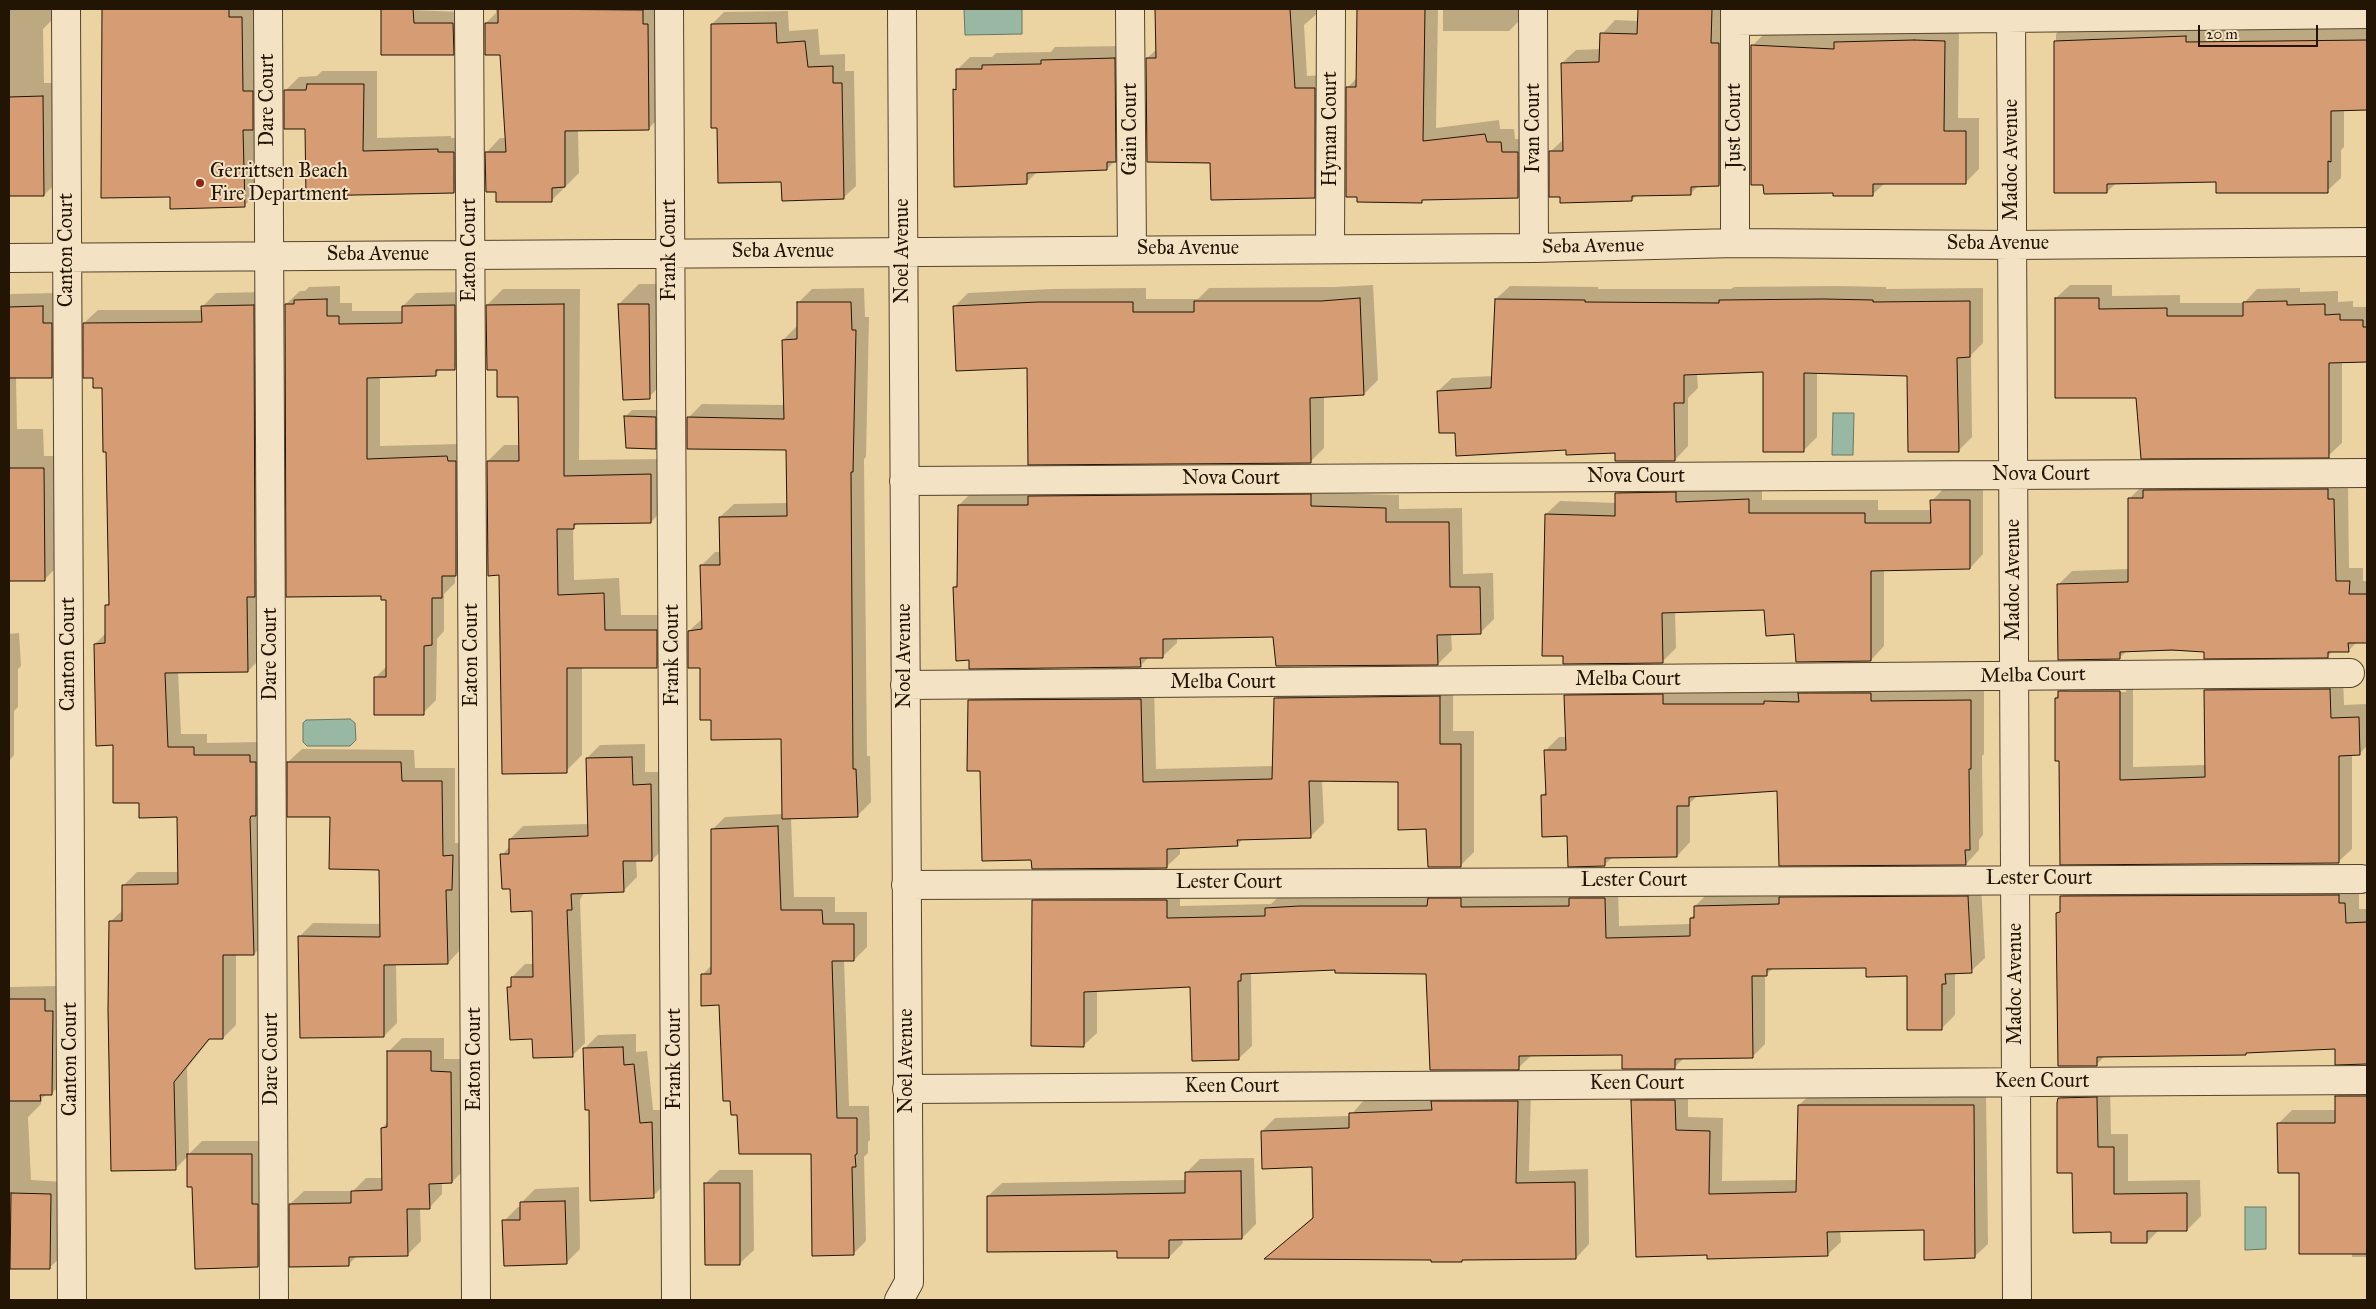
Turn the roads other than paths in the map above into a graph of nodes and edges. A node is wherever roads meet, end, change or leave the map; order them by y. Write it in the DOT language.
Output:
graph roads {
  1 [pos="66,9"];
  2 [pos="268,9"];
  3 [pos="469,9"];
  4 [pos="669,9"];
  5 [pos="902,9"];
  6 [pos="1130,9"];
  7 [pos="1331,9"];
  8 [pos="1533,9"];
  9 [pos="2011,13"];
  10 [pos="2367,14"];
  11 [pos="1735,15"];
  12 [pos="2367,242"];
  13 [pos="1735,244"];
  14 [pos="2012,245"];
  15 [pos="1330,248"];
  16 [pos="1534,248"];
  17 [pos="1132,249"];
  18 [pos="902,251"];
  19 [pos="670,253"];
  20 [pos="470,255"];
  21 [pos="269,256"];
  22 [pos="9,258"];
  23 [pos="67,258"];
  24 [pos="2367,473"];
  25 [pos="2014,476"];
  26 [pos="904,480"];
  27 [pos="2350,673"];
  28 [pos="2014,676"];
  29 [pos="905,685"];
  30 [pos="2015,879"];
  31 [pos="2361,879"];
  32 [pos="906,885"];
  33 [pos="2367,1080"];
  34 [pos="2016,1082"];
  35 [pos="907,1089"];
  36 [pos="72,1300"];
  37 [pos="274,1300"];
  38 [pos="476,1300"];
  39 [pos="676,1300"];
  40 [pos="899,1300"];
  41 [pos="2017,1300"];
  1 -- 23 [label="street, Canton Court"];
  2 -- 21 [label="street, Dare Court"];
  3 -- 20 [label="street, Eaton Court"];
  4 -- 19 [label="street, Frank Court"];
  5 -- 18 [label="street, Noel Avenue"];
  6 -- 17 [label="street, Gain Court"];
  7 -- 15 [label="street, Hyman Court"];
  8 -- 16 [label="street, Ivan Court"];
  9 -- 10 [label="street"];
  9 -- 11 [label="street"];
  9 -- 14 [label="street, Madoc Avenue"];
  11 -- 13 [label="street, Just Court"];
  12 -- 14 [label="street, Seba Avenue"];
  13 -- 14 [label="street, Seba Avenue"];
  13 -- 16 [label="street, Seba Avenue"];
  14 -- 25 [label="street, Madoc Avenue"];
  15 -- 16 [label="street, Seba Avenue"];
  15 -- 17 [label="street, Seba Avenue"];
  17 -- 18 [label="street, Seba Avenue"];
  18 -- 19 [label="street, Seba Avenue"];
  18 -- 26 [label="street, Noel Avenue"];
  19 -- 20 [label="street, Seba Avenue"];
  19 -- 39 [label="street, Frank Court"];
  20 -- 21 [label="street, Seba Avenue"];
  20 -- 38 [label="street, Eaton Court"];
  21 -- 23 [label="street, Seba Avenue"];
  21 -- 37 [label="street, Dare Court"];
  22 -- 23 [label="street, Seba Avenue"];
  23 -- 36 [label="street, Canton Court"];
  24 -- 25 [label="street, Nova Court"];
  25 -- 26 [label="street, Nova Court"];
  25 -- 28 [label="street, Madoc Avenue"];
  26 -- 29 [label="street, Noel Avenue"];
  27 -- 28 [label="street, Melba Court"];
  28 -- 29 [label="street, Melba Court"];
  28 -- 30 [label="street, Madoc Avenue"];
  29 -- 32 [label="street, Noel Avenue"];
  30 -- 31 [label="street, Lester Court"];
  30 -- 32 [label="street, Lester Court"];
  30 -- 34 [label="street, Madoc Avenue"];
  32 -- 35 [label="street, Noel Avenue"];
  33 -- 34 [label="street, Keen Court"];
  34 -- 35 [label="street, Keen Court"];
  34 -- 41 [label="street, Madoc Avenue"];
  35 -- 40 [label="street, Noel Avenue"];
}
